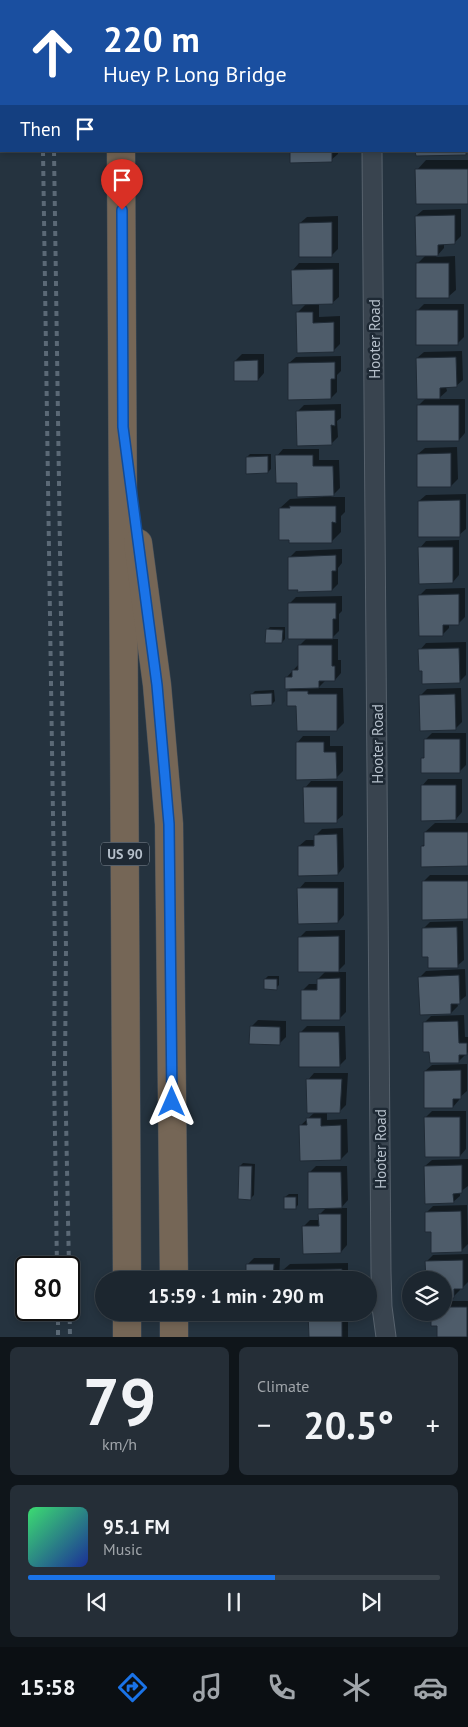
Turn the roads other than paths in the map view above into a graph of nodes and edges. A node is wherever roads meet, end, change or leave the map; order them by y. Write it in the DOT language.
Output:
graph roads {
  1 [pos="121,152"];
  2 [pos="372,152"];
  3 [pos="123,427"];
  4 [pos="127,1271"];
  5 [pos="174,1271"];
  6 [pos="127,1321"];
  7 [pos="174,1321"];
  8 [pos="127,1337"];
  9 [pos="174,1337"];
  10 [pos="386,1337"];
  1 -- 3 [label="highway, US 90"];
  2 -- 10 [label="street, Hooter Road"];
  3 -- 4 [label="highway, US 90"];
  3 -- 5 [label="highway"];
  6 -- 8 [label="highway"];
  7 -- 9 [label="highway"];
}
